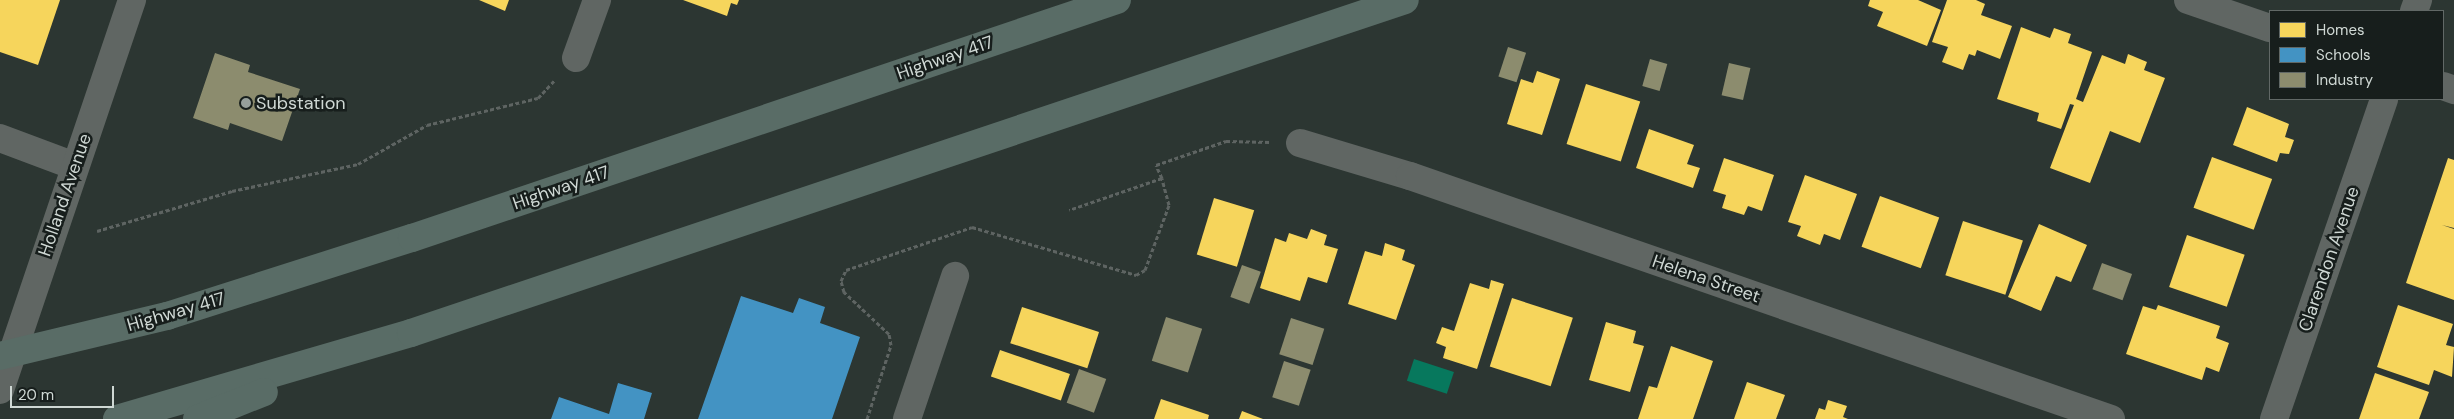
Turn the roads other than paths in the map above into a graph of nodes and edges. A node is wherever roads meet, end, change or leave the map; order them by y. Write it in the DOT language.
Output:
graph roads {
  1 [pos="132,0"];
  2 [pos="597,0"];
  3 [pos="1117,0"];
  4 [pos="1405,0"];
  5 [pos="2188,0"];
  6 [pos="2269,28"];
  7 [pos="576,58"];
  8 [pos="2384,100"];
  9 [pos="0,138"];
  10 [pos="1300,142"];
  11 [pos="75,166"];
  12 [pos="955,276"];
  13 [pos="411,333"];
  14 [pos="0,356"];
  15 [pos="0,390"];
  16 [pos="117,419"];
  17 [pos="197,419"];
  18 [pos="907,419"];
  19 [pos="2111,419"];
  20 [pos="2274,419"];
  1 -- 11 [label="street, Holland Avenue"];
  2 -- 7 [label="street"];
  3 -- 14 [label="highway, Highway 417"];
  4 -- 13 [label="highway"];
  5 -- 6 [label="street"];
  8 -- 20 [label="street, Clarendon Avenue"];
  9 -- 11 [label="street"];
  10 -- 19 [label="street, Helena Street"];
  11 -- 15 [label="street, Holland Avenue"];
  12 -- 18 [label="street"];
  13 -- 16 [label="highway"];
  13 -- 17 [label="highway"];
}
